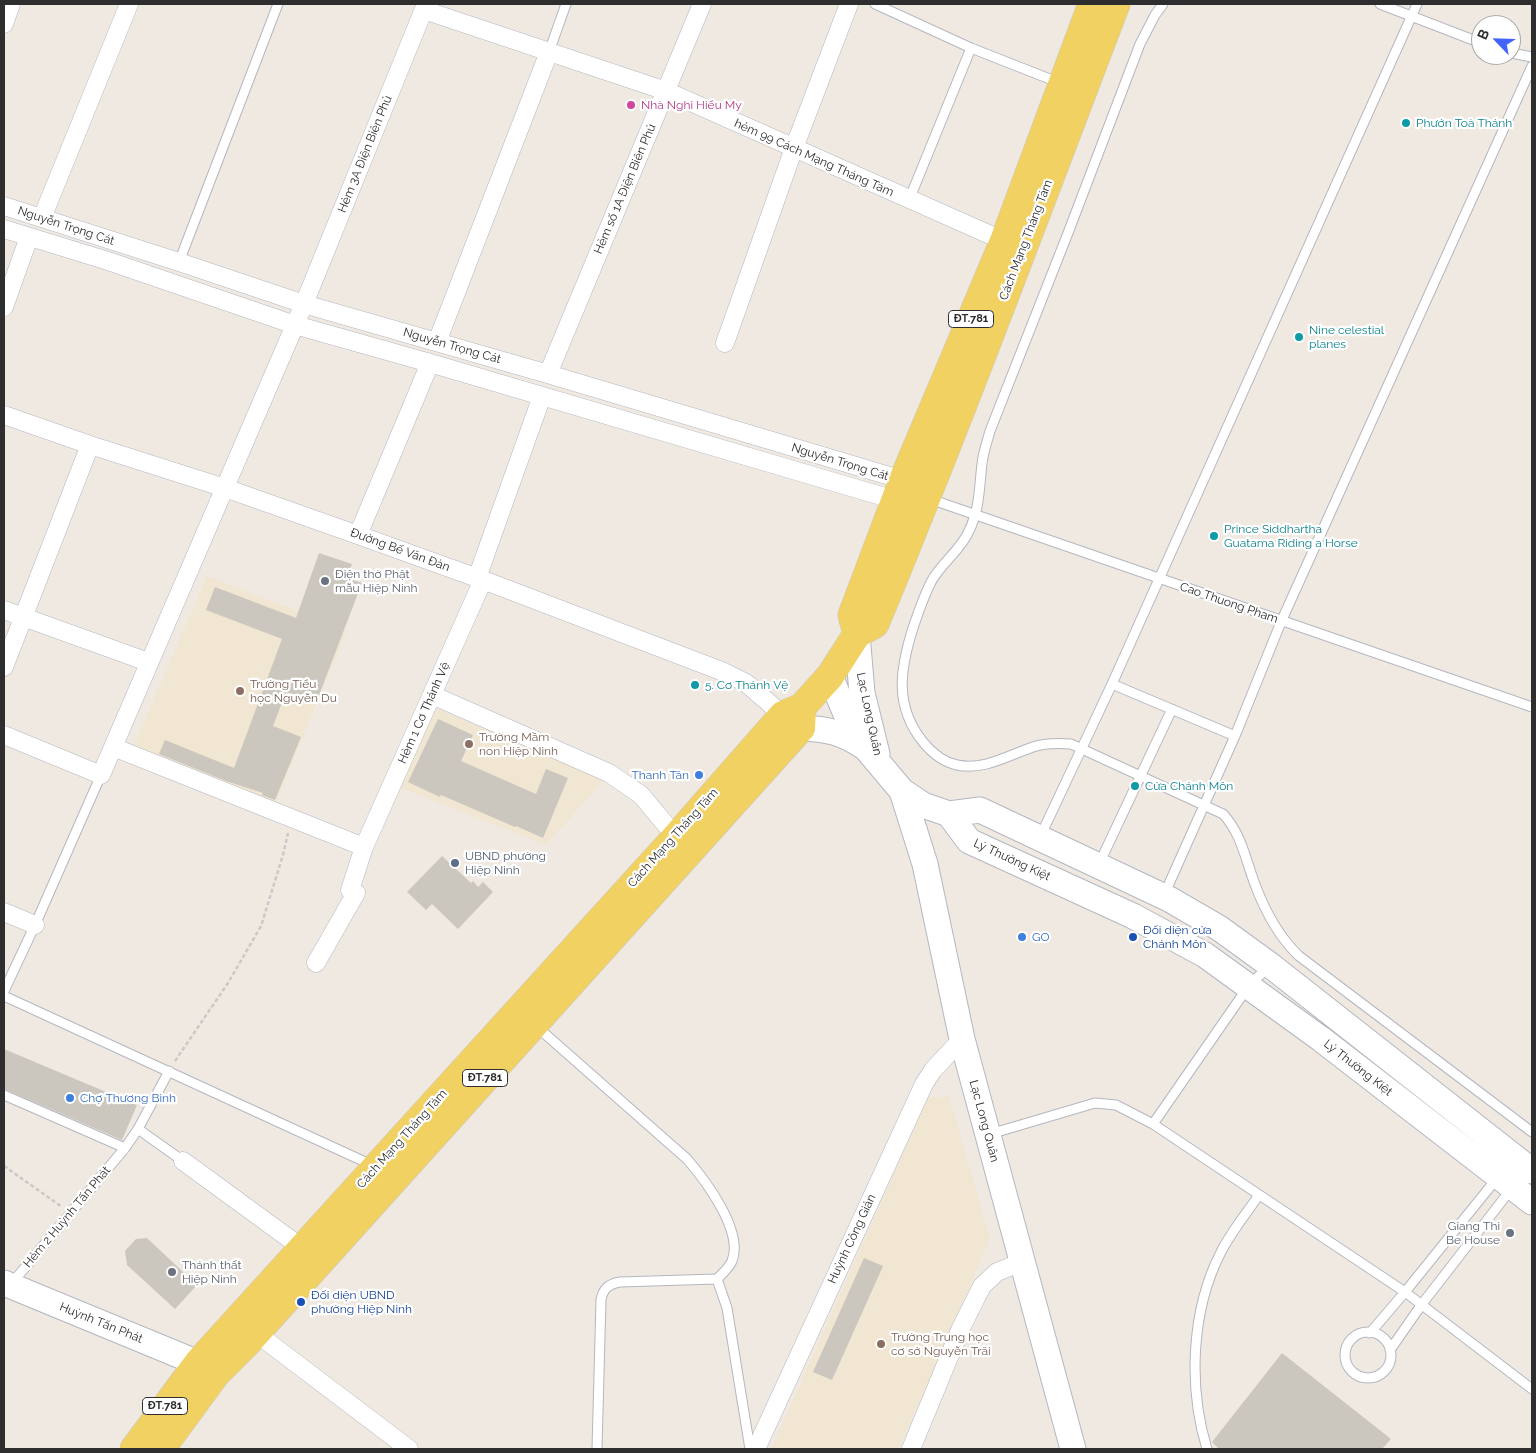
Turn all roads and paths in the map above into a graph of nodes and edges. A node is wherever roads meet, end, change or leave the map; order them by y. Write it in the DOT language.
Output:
graph roads {
  1 [pos="11,4"];
  2 [pos="129,4"];
  3 [pos="278,4"];
  4 [pos="566,4"];
  5 [pos="702,4"];
  6 [pos="849,4"];
  7 [pos="875,4"];
  8 [pos="1092,4"];
  9 [pos="1116,4"];
  10 [pos="1163,4"];
  11 [pos="1380,4"];
  12 [pos="1417,4"];
  13 [pos="426,7"];
  14 [pos="1412,15"];
  15 [pos="4,24"];
  16 [pos="1471,38"];
  17 [pos="971,48"];
  18 [pos="549,52"];
  19 [pos="1532,66"];
  20 [pos="1063,84"];
  21 [pos="666,92"];
  22 [pos="794,148"];
  23 [pos="909,200"];
  24 [pos="4,206"];
  25 [pos="42,218"];
  26 [pos="4,229"];
  27 [pos="30,237"];
  28 [pos="1004,241"];
  29 [pos="180,262"];
  30 [pos="304,304"];
  31 [pos="4,307"];
  32 [pos="295,325"];
  33 [pos="437,342"];
  34 [pos="725,343"];
  35 [pos="430,363"];
  36 [pos="548,374"];
  37 [pos="542,396"];
  38 [pos="938,397"];
  39 [pos="963,406"];
  40 [pos="4,414"];
  41 [pos="90,445"];
  42 [pos="225,488"];
  43 [pos="899,490"];
  44 [pos="927,498"];
  45 [pos="975,515"];
  46 [pos="358,535"];
  47 [pos="1158,578"];
  48 [pos="480,579"];
  49 [pos="4,610"];
  50 [pos="24,616"];
  51 [pos="1281,622"];
  52 [pos="857,634"];
  53 [pos="148,662"];
  54 [pos="4,667"];
  55 [pos="830,676"];
  56 [pos="1112,684"];
  57 [pos="432,696"];
  58 [pos="1532,707"];
  59 [pos="1172,709"];
  60 [pos="795,717"];
  61 [pos="4,735"];
  62 [pos="1234,736"];
  63 [pos="113,747"];
  64 [pos="1081,749"];
  65 [pos="872,755"];
  66 [pos="101,775"];
  67 [pos="1141,776"];
  68 [pos="902,791"];
  69 [pos="1204,805"];
  70 [pos="949,814"];
  71 [pos="291,818"];
  72 [pos="676,837"];
  73 [pos="1039,838"];
  74 [pos="364,846"];
  75 [pos="1098,867"];
  76 [pos="1163,897"];
  77 [pos="4,912"];
  78 [pos="35,925"];
  79 [pos="316,963"];
  80 [pos="1270,965"];
  81 [pos="1248,987"];
  82 [pos="4,991"];
  83 [pos="4,996"];
  84 [pos="533,1024"];
  85 [pos="962,1039"];
  86 [pos="169,1070"];
  87 [pos="4,1095"];
  88 [pos="1153,1124"];
  89 [pos="138,1129"];
  90 [pos="1532,1132"];
  91 [pos="988,1135"];
  92 [pos="125,1148"];
  93 [pos="183,1161"];
  94 [pos="4,1166"];
  95 [pos="376,1167"];
  96 [pos="1516,1172"];
  97 [pos="1259,1195"];
  98 [pos="1532,1202"];
  99 [pos="71,1214"];
  100 [pos="302,1248"];
  101 [pos="1022,1262"];
  102 [pos="717,1279"];
  103 [pos="6,1288"];
  104 [pos="1405,1292"];
  105 [pos="1422,1304"];
  106 [pos="256,1333"];
  107 [pos="1370,1333"];
  108 [pos="1390,1350"];
  109 [pos="207,1368"];
  110 [pos="1532,1389"];
  111 [pos="134,1449"];
  112 [pos="161,1449"];
  113 [pos="409,1449"];
  114 [pos="597,1449"];
  115 [pos="750,1449"];
  116 [pos="756,1449"];
  117 [pos="911,1449"];
  118 [pos="1073,1449"];
  119 [pos="1207,1449"];
  1 -- 15 [label="street"];
  2 -- 25 [label="street"];
  3 -- 29 [label="lane"];
  4 -- 18 [label="lane"];
  5 -- 21 [label="street, Hẻm số 1A Điện Biên Phủ"];
  6 -- 22 [label="street"];
  7 -- 17 [label="lane"];
  8 -- 20 [label="main road, Cách Mạng Tháng Tám / ĐT.781"];
  9 -- 39 [label="main road, Cách Mạng Tháng Tám / ĐT.781"];
  10 -- 45 [label="lane"];
  11 -- 14 [label="lane"];
  12 -- 14 [label="lane"];
  13 -- 18 [label="street, hẻm 99 Cách Mạng Tháng Tám"];
  13 -- 30 [label="street, Hẻm 3A Điện Biên Phủ"];
  14 -- 16 [label="lane"];
  14 -- 47 [label="lane"];
  17 -- 20 [label="lane"];
  17 -- 23 [label="lane"];
  18 -- 21 [label="street, hẻm 99 Cách Mạng Tháng Tám"];
  18 -- 33 [label="street"];
  19 -- 51 [label="lane"];
  20 -- 28 [label="main road, Cách Mạng Tháng Tám / ĐT.781"];
  21 -- 22 [label="street, hẻm 99 Cách Mạng Tháng Tám"];
  21 -- 36 [label="street, Hẻm số 1A Điện Biên Phủ"];
  22 -- 23 [label="street, hẻm 99 Cách Mạng Tháng Tám"];
  22 -- 34 [label="street"];
  23 -- 28 [label="street, hẻm 99 Cách Mạng Tháng Tám"];
  24 -- 25 [label="street, Nguyễn Trọng Cát"];
  25 -- 29 [label="street, Nguyễn Trọng Cát"];
  26 -- 27 [label="street"];
  27 -- 31 [label="street"];
  27 -- 32 [label="street"];
  28 -- 38 [label="main road, Cách Mạng Tháng Tám / ĐT.781"];
  29 -- 30 [label="street, Nguyễn Trọng Cát"];
  30 -- 32 [label="street, Hẻm 3A Điện Biên Phủ"];
  30 -- 33 [label="street, Nguyễn Trọng Cát"];
  32 -- 35 [label="street"];
  32 -- 42 [label="street, Hẻm 3A Điện Biên Phủ"];
  33 -- 36 [label="street, Nguyễn Trọng Cát"];
  35 -- 37 [label="street"];
  35 -- 46 [label="street"];
  36 -- 43 [label="street, Nguyễn Trọng Cát"];
  37 -- 43 [label="street"];
  37 -- 48 [label="street, Hẻm 1 Cơ Thánh Vệ"];
  38 -- 39 [label="main road"];
  38 -- 43 [label="main road, Cách Mạng Tháng Tám / ĐT.781"];
  39 -- 44 [label="main road, Cách Mạng Tháng Tám / ĐT.781"];
  40 -- 41 [label="street, Đường Bế Văn Đàn"];
  41 -- 42 [label="street, Đường Bế Văn Đàn"];
  41 -- 50 [label="street"];
  42 -- 46 [label="street, Đường Bế Văn Đàn"];
  42 -- 53 [label="street, Hẻm 3A Điện Biên Phủ"];
  43 -- 44 [label="main road"];
  43 -- 52 [label="main road, Cách Mạng Tháng Tám / ĐT.781"];
  44 -- 45 [label="lane, Cao Thuong Pham"];
  44 -- 52 [label="main road, Cách Mạng Tháng Tám / ĐT.781"];
  45 -- 47 [label="lane, Cao Thuong Pham"];
  45 -- 64 [label="lane"];
  46 -- 48 [label="street, Đường Bế Văn Đàn"];
  47 -- 51 [label="lane, Cao Thuong Pham"];
  47 -- 56 [label="lane"];
  48 -- 57 [label="street, Hẻm 1 Cơ Thánh Vệ"];
  48 -- 60 [label="street, Đường Bế Văn Đàn"];
  49 -- 50 [label="street"];
  50 -- 53 [label="street"];
  50 -- 54 [label="street"];
  51 -- 58 [label="lane, Cao Thuong Pham"];
  51 -- 62 [label="lane"];
  52 -- 55 [label="main road, Cách Mạng Tháng Tám / ĐT.781"];
  52 -- 65 [label="main road, Lạc Long Quân"];
  53 -- 63 [label="street, Hẻm 3A Điện Biên Phủ"];
  55 -- 60 [label="main road, Cách Mạng Tháng Tám / ĐT.781"];
  55 -- 65 [label="main road, Lạc Long Quân"];
  56 -- 59 [label="lane"];
  56 -- 64 [label="lane"];
  57 -- 72 [label="street"];
  57 -- 74 [label="street, Hẻm 1 Cơ Thánh Vệ"];
  59 -- 62 [label="lane"];
  59 -- 67 [label="lane"];
  60 -- 65 [label="main road"];
  60 -- 72 [label="main road, Cách Mạng Tháng Tám / ĐT.781"];
  60 -- 84 [label="main road, Cách Mạng Tháng Tám / ĐT.781"];
  61 -- 66 [label="street"];
  62 -- 69 [label="lane"];
  63 -- 66 [label="street, Hẻm 3A Điện Biên Phủ"];
  63 -- 71 [label="street"];
  64 -- 67 [label="lane"];
  64 -- 73 [label="lane"];
  65 -- 68 [label="main road, Lạc Long Quân"];
  66 -- 78 [label="lane"];
  67 -- 69 [label="lane"];
  67 -- 75 [label="lane"];
  68 -- 70 [label="main road, Lạc Long Quân"];
  68 -- 85 [label="main road, Lạc Long Quân"];
  69 -- 76 [label="lane"];
  69 -- 90 [label="lane"];
  70 -- 73 [label="main road, Lý Thường Kiệt"];
  70 -- 81 [label="main road, Lý Thường Kiệt"];
  71 -- 74 [label="street"];
  71 -- 86 [label="path"];
  72 -- 95 [label="main road, Cách Mạng Tháng Tám / ĐT.781"];
  73 -- 75 [label="main road, Lý Thường Kiệt"];
  74 -- 79 [label="street, Hẻm 1 Cơ Thánh Vệ"];
  75 -- 76 [label="main road, Lý Thường Kiệt"];
  76 -- 80 [label="main road, Lý Thường Kiệt"];
  77 -- 78 [label="street"];
  78 -- 82 [label="lane"];
  80 -- 81 [label="lane"];
  80 -- 96 [label="main road, Lý Thường Kiệt"];
  81 -- 88 [label="lane"];
  81 -- 96 [label="main road, Lý Thường Kiệt"];
  83 -- 86 [label="lane"];
  84 -- 102 [label="lane"];
  84 -- 106 [label="main road, Cách Mạng Tháng Tám / ĐT.781"];
  85 -- 91 [label="main road, Lạc Long Quân"];
  85 -- 116 [label="street, Huỳnh Công Giản"];
  86 -- 89 [label="lane, Hẻm 2 Huỳnh Tấn Phát"];
  86 -- 95 [label="lane"];
  87 -- 92 [label="lane"];
  88 -- 91 [label="lane"];
  88 -- 97 [label="lane"];
  89 -- 92 [label="lane, Hẻm 2 Huỳnh Tấn Phát"];
  89 -- 93 [label="lane"];
  91 -- 101 [label="main road, Lạc Long Quân"];
  92 -- 99 [label="lane, Hẻm 2 Huỳnh Tấn Phát"];
  93 -- 100 [label="street"];
  94 -- 99 [label="path"];
  95 -- 100 [label="main road, Cách Mạng Tháng Tám / ĐT.781"];
  96 -- 98 [label="main road, Lý Thường Kiệt"];
  96 -- 104 [label="lane"];
  96 -- 105 [label="lane"];
  97 -- 104 [label="lane"];
  97 -- 119 [label="lane"];
  99 -- 103 [label="lane, Hẻm 2 Huỳnh Tấn Phát"];
  100 -- 109 [label="main road, Cách Mạng Tháng Tám / ĐT.781"];
  101 -- 117 [label="street"];
  101 -- 118 [label="main road, Lạc Long Quân"];
  102 -- 114 [label="lane"];
  102 -- 115 [label="lane"];
  103 -- 109 [label="main road, Huỳnh Tấn Phát"];
  104 -- 105 [label="lane"];
  104 -- 107 [label="lane"];
  105 -- 108 [label="lane"];
  105 -- 110 [label="lane"];
  106 -- 109 [label="main road, Cách Mạng Tháng Tám / ĐT.781"];
  106 -- 113 [label="street"];
  107 -- 108 [label="lane"];
  107 -- 108 [label="lane"];
  109 -- 111 [label="main road, Cách Mạng Tháng Tám / ĐT.781"];
  109 -- 112 [label="main road, Cách Mạng Tháng Tám / ĐT.781"];
}
